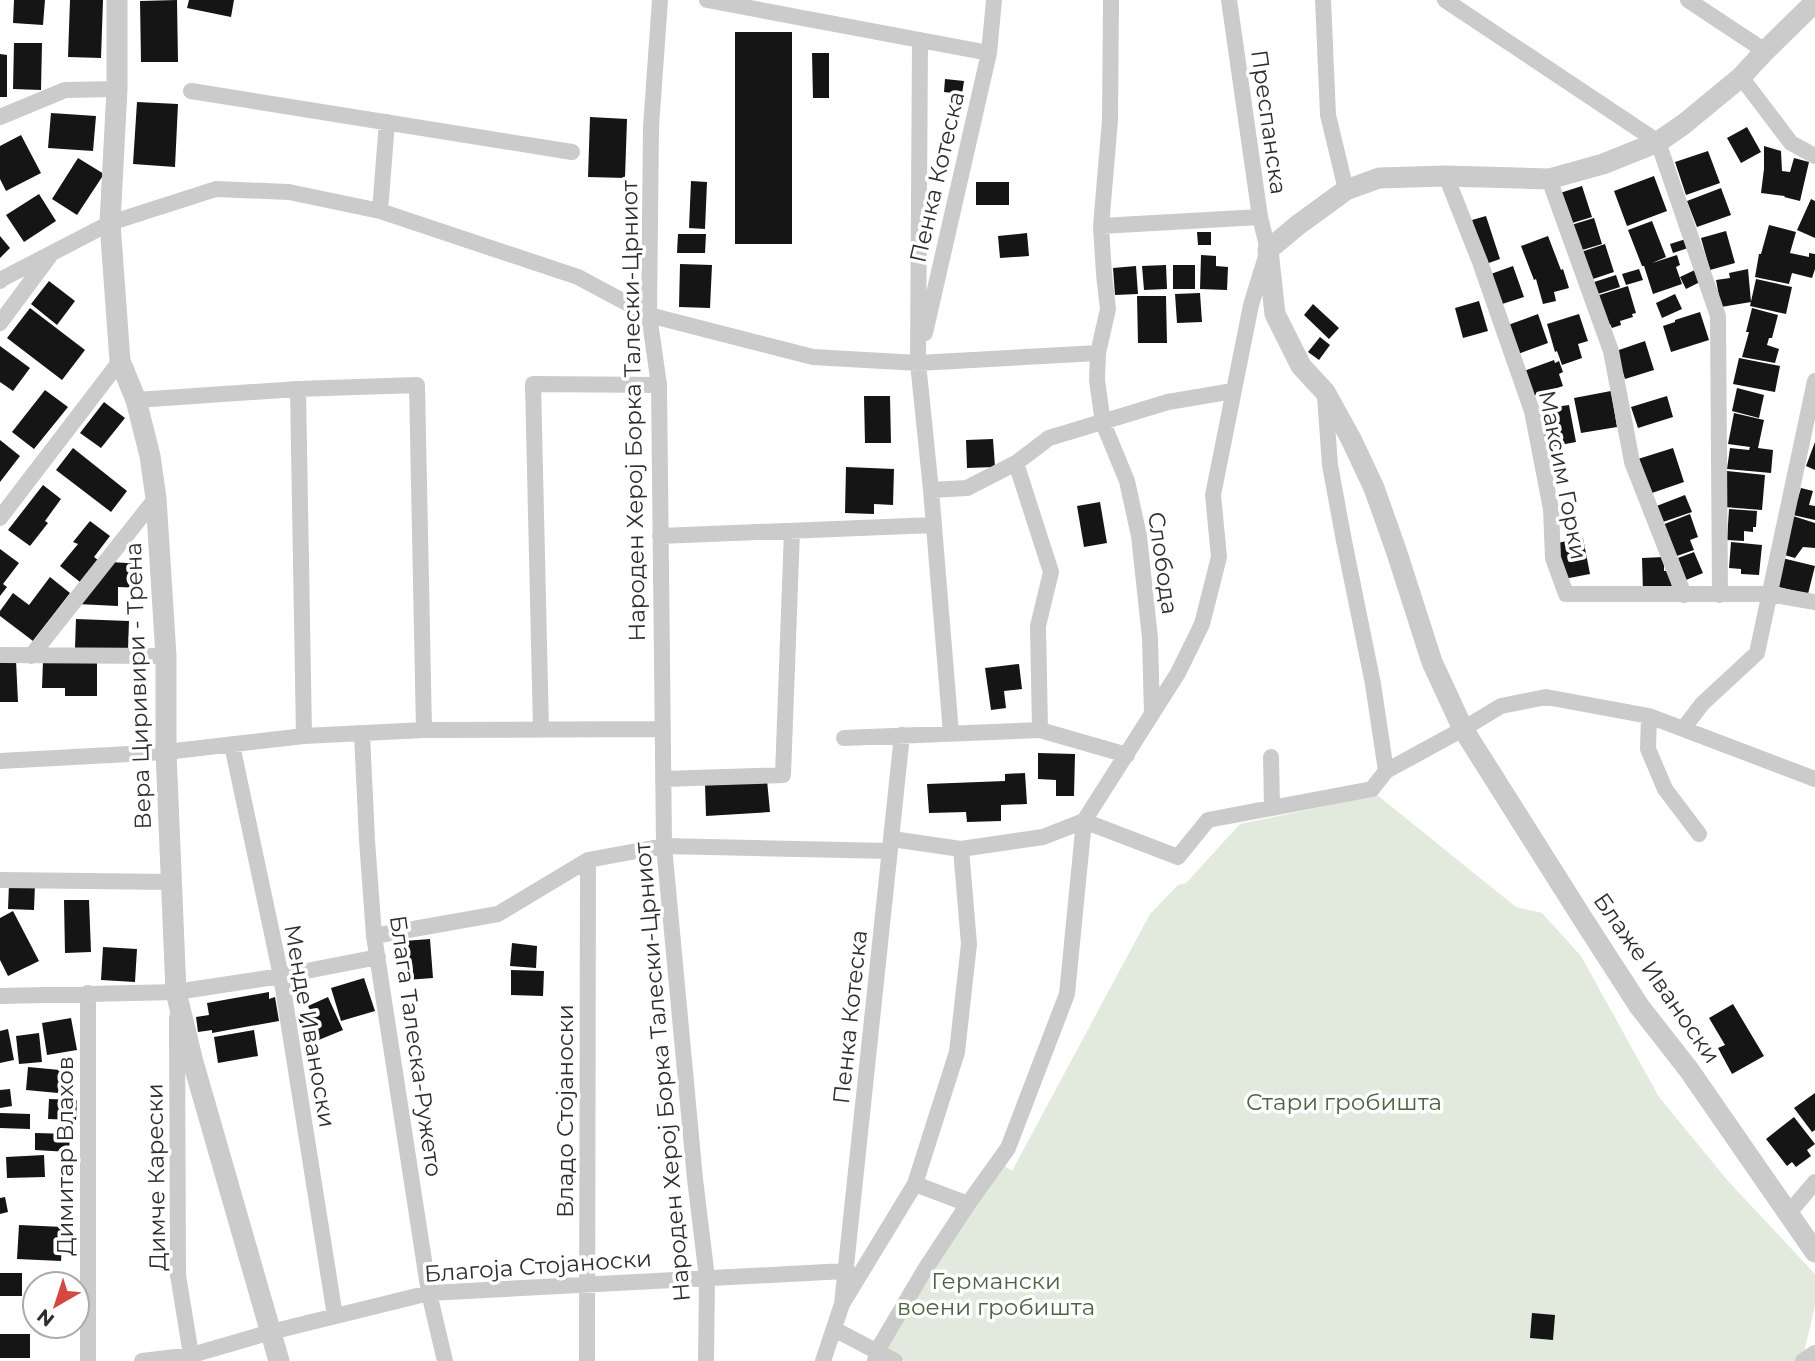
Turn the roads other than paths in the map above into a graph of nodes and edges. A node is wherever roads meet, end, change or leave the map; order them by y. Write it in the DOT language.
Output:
graph roads {
  1 [pos="117,0"];
  2 [pos="660,0"];
  3 [pos="707,0"];
  4 [pos="994,0"];
  5 [pos="1111,0"];
  6 [pos="1229,0"];
  7 [pos="1323,0"];
  8 [pos="1445,0"];
  9 [pos="1688,0"];
  10 [pos="1815,2"];
  11 [pos="920,40"];
  12 [pos="1765,51"];
  13 [pos="989,53"];
  14 [pos="1741,77"];
  15 [pos="117,89"];
  16 [pos="191,90"];
  17 [pos="0,117"];
  18 [pos="387,122"];
  19 [pos="1658,142"];
  20 [pos="572,152"];
  21 [pos="1815,156"];
  22 [pos="1446,176"];
  23 [pos="1549,179"];
  24 [pos="1346,190"];
  25 [pos="380,211"];
  26 [pos="1260,217"];
  27 [pos="110,223"];
  28 [pos="1101,226"];
  29 [pos="1268,250"];
  30 [pos="52,253"];
  31 [pos="0,281"];
  32 [pos="649,315"];
  33 [pos="0,323"];
  34 [pos="1098,353"];
  35 [pos="120,361"];
  36 [pos="918,363"];
  37 [pos="1815,381"];
  38 [pos="659,385"];
  39 [pos="298,389"];
  40 [pos="1234,391"];
  41 [pos="1325,392"];
  42 [pos="136,400"];
  43 [pos="1103,423"];
  44 [pos="1016,463"];
  45 [pos="931,490"];
  46 [pos="156,498"];
  47 [pos="0,518"];
  48 [pos="934,525"];
  49 [pos="792,531"];
  50 [pos="660,536"];
  51 [pos="1769,594"];
  52 [pos="1684,595"];
  53 [pos="1720,595"];
  54 [pos="1815,602"];
  55 [pos="0,655"];
  56 [pos="31,656"];
  57 [pos="166,656"];
  58 [pos="1152,714"];
  59 [pos="1648,716"];
  60 [pos="541,729"];
  61 [pos="663,729"];
  62 [pos="1463,729"];
  63 [pos="1682,729"];
  64 [pos="424,730"];
  65 [pos="1040,730"];
  66 [pos="951,733"];
  67 [pos="362,734"];
  68 [pos="902,735"];
  69 [pos="304,736"];
  70 [pos="844,738"];
  71 [pos="232,745"];
  72 [pos="166,752"];
  73 [pos="1127,755"];
  74 [pos="1271,757"];
  75 [pos="0,761"];
  76 [pos="1386,771"];
  77 [pos="663,779"];
  78 [pos="1815,779"];
  79 [pos="1272,807"];
  80 [pos="1084,821"];
  81 [pos="1699,834"];
  82 [pos="891,845"];
  83 [pos="664,846"];
  84 [pos="961,849"];
  85 [pos="588,860"];
  86 [pos="0,880"];
  87 [pos="172,882"];
  88 [pos="374,936"];
  89 [pos="377,957"];
  90 [pos="281,976"];
  91 [pos="176,992"];
  92 [pos="88,993"];
  93 [pos="0,996"];
  94 [pos="1815,1182"];
  95 [pos="915,1184"];
  96 [pos="968,1204"];
  97 [pos="1788,1214"];
  98 [pos="1815,1252"];
  99 [pos="852,1274"];
  100 [pos="707,1278"];
  101 [pos="587,1285"];
  102 [pos="429,1293"];
  103 [pos="335,1316"];
  104 [pos="834,1329"];
  105 [pos="271,1332"];
  106 [pos="1815,1353"];
  107 [pos="876,1356"];
  108 [pos="192,1358"];
  109 [pos="88,1361"];
  110 [pos="142,1361"];
  111 [pos="279,1361"];
  112 [pos="445,1361"];
  113 [pos="587,1361"];
  114 [pos="706,1361"];
  115 [pos="823,1361"];
  116 [pos="895,1361"];
  117 [pos="1803,1361"];
  1 -- 15 [label="street, Вера Циривири - Трена"];
  2 -- 32 [label="street, Народен Херој Борка Талески-Црниот"];
  3 -- 11 [label="street"];
  4 -- 13 [label="street, Пенка Котеска"];
  5 -- 28 [label="street, Слобода"];
  6 -- 26 [label="street, Преспанска"];
  7 -- 24 [label="street"];
  8 -- 19 [label="street"];
  9 -- 12 [label="street"];
  10 -- 12 [label="street"];
  11 -- 13 [label="street"];
  11 -- 36 [label="street, Пенка Котеска"];
  12 -- 14 [label="street"];
  13 -- 36 [label="street, Пенка Котеска"];
  14 -- 19 [label="street"];
  14 -- 21 [label="street"];
  15 -- 17 [label="street"];
  15 -- 27 [label="street, Вера Циривири - Трена"];
  16 -- 18 [label="street"];
  18 -- 20 [label="street"];
  18 -- 25 [label="street"];
  19 -- 23 [label="street"];
  19 -- 53 [label="street"];
  22 -- 23 [label="street"];
  22 -- 24 [label="street"];
  22 -- 52 [label="street, Максим Горки"];
  23 -- 52 [label="street"];
  24 -- 29 [label="street"];
  25 -- 27 [label="street"];
  25 -- 32 [label="street"];
  26 -- 28 [label="street"];
  26 -- 29 [label="street, Преспанска"];
  27 -- 30 [label="street"];
  27 -- 35 [label="street, Вера Циривири - Трена"];
  28 -- 34 [label="street, Слобода"];
  29 -- 40 [label="street"];
  29 -- 41 [label="street, Блаже Иваноски"];
  30 -- 31 [label="street"];
  30 -- 33 [label="street"];
  32 -- 36 [label="street"];
  32 -- 38 [label="street, Народен Херој Борка Талески-Црниот"];
  34 -- 36 [label="street"];
  34 -- 43 [label="street, Слобода"];
  35 -- 42 [label="street, Вера Циривири - Трена"];
  35 -- 47 [label="street"];
  36 -- 45 [label="street, Пенка Котеска"];
  37 -- 51 [label="street"];
  38 -- 50 [label="street, Народен Херој Борка Талески-Црниот"];
  38 -- 60 [label="street"];
  39 -- 42 [label="street"];
  39 -- 64 [label="street"];
  39 -- 69 [label="street"];
  40 -- 43 [label="street"];
  40 -- 58 [label="street"];
  41 -- 62 [label="street, Блаже Иваноски"];
  41 -- 76 [label="street"];
  42 -- 46 [label="street, Вера Циривири - Трена"];
  43 -- 44 [label="street"];
  43 -- 58 [label="street, Слобода"];
  44 -- 45 [label="street"];
  44 -- 65 [label="street"];
  45 -- 48 [label="street, Пенка Котеска"];
  46 -- 56 [label="street"];
  46 -- 57 [label="street, Вера Циривири - Трена"];
  48 -- 49 [label="street"];
  48 -- 66 [label="street, Пенка Котеска"];
  49 -- 50 [label="street"];
  49 -- 77 [label="street"];
  50 -- 61 [label="street, Народен Херој Борка Талески-Црниот"];
  51 -- 53 [label="street, Максим Горки"];
  51 -- 54 [label="street, Максим Горки"];
  51 -- 63 [label="street"];
  52 -- 53 [label="street, Максим Горки"];
  55 -- 56 [label="street"];
  56 -- 57 [label="street"];
  57 -- 72 [label="street, Вера Циривири - Трена"];
  58 -- 73 [label="street"];
  59 -- 62 [label="street"];
  59 -- 63 [label="street"];
  59 -- 81 [label="street"];
  60 -- 61 [label="street"];
  60 -- 64 [label="street"];
  61 -- 77 [label="street, Народен Херој Борка Талески-Црниот"];
  62 -- 76 [label="street"];
  62 -- 97 [label="street, Блаже Иваноски"];
  63 -- 78 [label="street"];
  64 -- 67 [label="street"];
  65 -- 66 [label="street"];
  65 -- 73 [label="street"];
  66 -- 68 [label="street"];
  67 -- 69 [label="street"];
  67 -- 88 [label="street, Блага Талеска-Ружето"];
  68 -- 70 [label="street"];
  68 -- 82 [label="street, Пенка Котеска"];
  69 -- 71 [label="street"];
  71 -- 72 [label="street"];
  71 -- 90 [label="street, Менде Иваноски"];
  72 -- 75 [label="street"];
  72 -- 87 [label="street, Вера Циривири - Трена"];
  73 -- 80 [label="street"];
  74 -- 79 [label="street"];
  76 -- 79 [label="street"];
  77 -- 83 [label="street, Народен Херој Борка Талески-Црниот"];
  79 -- 80 [label="street"];
  80 -- 84 [label="street"];
  80 -- 96 [label="street"];
  82 -- 83 [label="street"];
  82 -- 84 [label="street"];
  82 -- 99 [label="street, Пенка Котеска"];
  83 -- 85 [label="street"];
  83 -- 100 [label="street, Народен Херој Борка Талески-Црниот"];
  84 -- 95 [label="street, Пенка Котеска"];
  85 -- 88 [label="street"];
  85 -- 101 [label="street, Владо Стојаноски"];
  86 -- 87 [label="street"];
  87 -- 91 [label="street, Вера Циривири - Трена"];
  88 -- 89 [label="street, Блага Талеска-Ружето"];
  89 -- 90 [label="street"];
  89 -- 102 [label="street, Блага Талеска-Ружето"];
  90 -- 91 [label="street"];
  90 -- 103 [label="street, Менде Иваноски"];
  91 -- 92 [label="street"];
  91 -- 105 [label="street, Вера Циривири - Трена"];
  91 -- 108 [label="street, Димче Карески"];
  92 -- 93 [label="street"];
  92 -- 109 [label="street, Димитар Влахов"];
  94 -- 97 [label="street"];
  95 -- 96 [label="street"];
  95 -- 99 [label="street, Пенка Котеска"];
  96 -- 107 [label="street"];
  97 -- 98 [label="street, Блаже Иваноски"];
  99 -- 100 [label="street, Благоја Стојаноски"];
  99 -- 104 [label="street, Пенка Котеска"];
  100 -- 101 [label="street, Благоја Стојаноски"];
  100 -- 114 [label="street, Народен Херој Борка Талески-Црниот"];
  101 -- 102 [label="street, Благоја Стојаноски"];
  101 -- 113 [label="street, Владо Стојаноски"];
  102 -- 103 [label="street, Благоја Стојаноски"];
  102 -- 112 [label="street, Блага Талеска-Ружето"];
  103 -- 105 [label="street, Благоја Стојаноски"];
  104 -- 107 [label="street"];
  104 -- 115 [label="street, Пенка Котеска"];
  105 -- 108 [label="street, Благоја Стојаноски"];
  105 -- 111 [label="street, Вера Циривири - Трена"];
  106 -- 117 [label="street"];
  107 -- 116 [label="street"];
  108 -- 110 [label="street, Благоја Стојаноски"];
}
